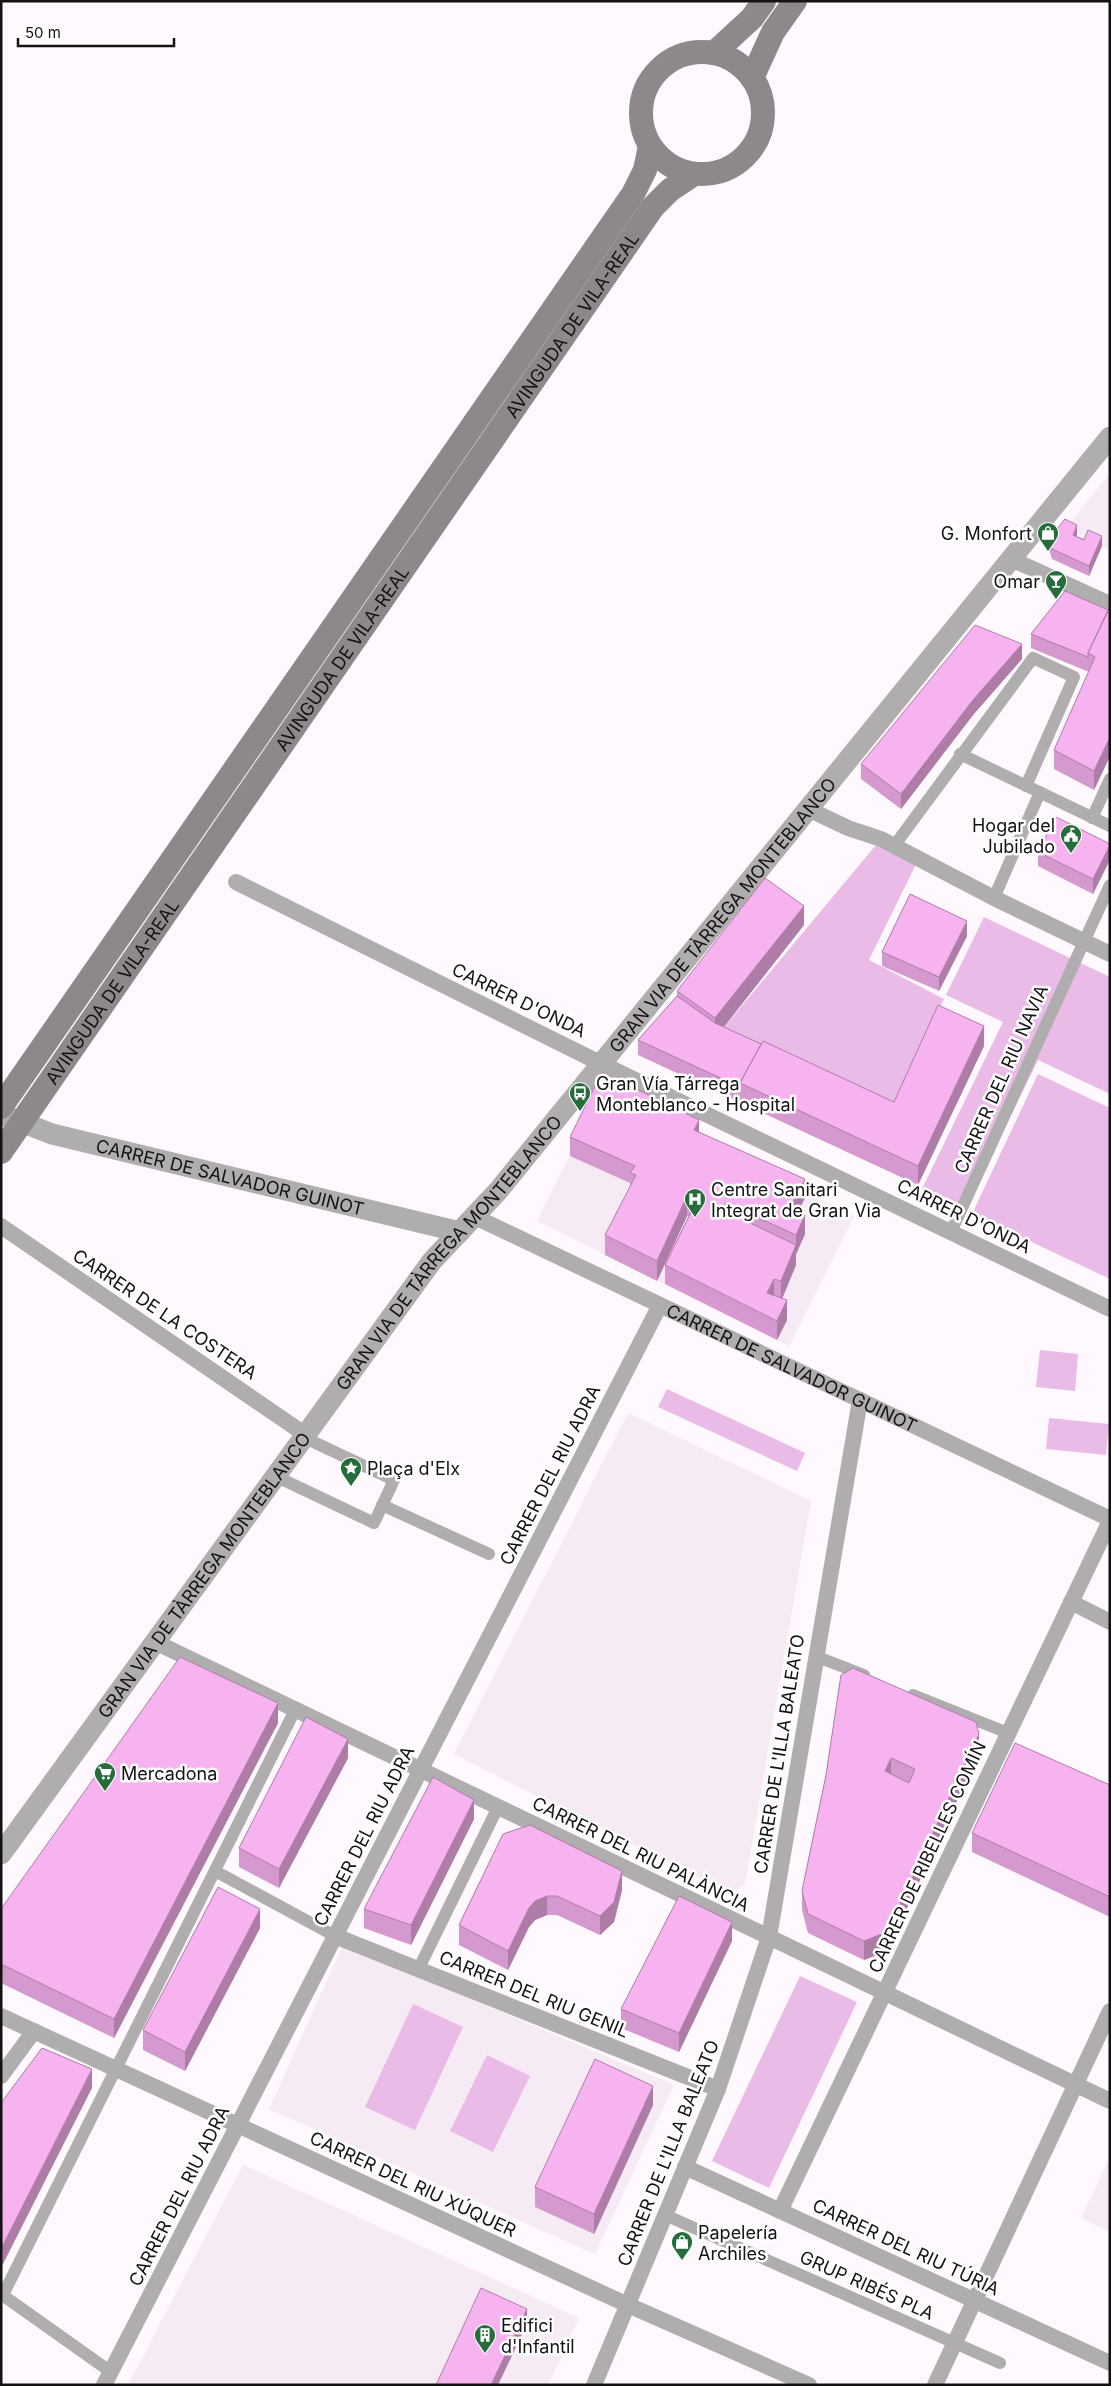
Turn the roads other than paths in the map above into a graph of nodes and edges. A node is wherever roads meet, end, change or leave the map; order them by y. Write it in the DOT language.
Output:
graph roads {
  1 [pos="764,1"];
  2 [pos="795,1"];
  3 [pos="714,54"];
  4 [pos="752,78"];
  5 [pos="650,146"];
  6 [pos="694,174"];
  7 [pos="1110,437"];
  8 [pos="1010,559"];
  9 [pos="1110,604"];
  10 [pos="960,754"];
  11 [pos="1110,779"];
  12 [pos="1026,786"];
  13 [pos="1040,792"];
  14 [pos="808,809"];
  15 [pos="1092,818"];
  16 [pos="1110,826"];
  17 [pos="894,846"];
  18 [pos="236,882"];
  19 [pos="1110,885"];
  20 [pos="994,898"];
  21 [pos="1083,941"];
  22 [pos="1110,954"];
  23 [pos="602,1064"];
  24 [pos="1,1108"];
  25 [pos="12,1118"];
  26 [pos="1,1152"];
  27 [pos="475,1217"];
  28 [pos="1,1226"];
  29 [pos="460,1232"];
  30 [pos="951,1232"];
  31 [pos="660,1305"];
  32 [pos="1110,1309"];
  33 [pos="860,1400"];
  34 [pos="304,1436"];
  35 [pos="275,1476"];
  36 [pos="382,1505"];
  37 [pos="1110,1520"];
  38 [pos="489,1554"];
  39 [pos="1071,1602"];
  40 [pos="1110,1622"];
  41 [pos="155,1642"];
  42 [pos="815,1656"];
  43 [pos="880,1682"];
  44 [pos="898,1689"];
  45 [pos="295,1710"];
  46 [pos="1008,1733"];
  47 [pos="420,1770"];
  48 [pos="498,1807"];
  49 [pos="1,1854"];
  50 [pos="215,1871"];
  51 [pos="335,1936"];
  52 [pos="769,1937"];
  53 [pos="418,1970"];
  54 [pos="884,1993"];
  55 [pos="1110,2011"];
  56 [pos="1,2016"];
  57 [pos="34,2031"];
  58 [pos="116,2069"];
  59 [pos="1,2076"];
  60 [pos="1076,2084"];
  61 [pos="718,2089"];
  62 [pos="1110,2101"];
  63 [pos="238,2125"];
  64 [pos="685,2166"];
  65 [pos="780,2211"];
  66 [pos="665,2215"];
  67 [pos="2,2295"];
  68 [pos="974,2300"];
  69 [pos="628,2305"];
  70 [pos="954,2343"];
  71 [pos="1000,2363"];
  72 [pos="1110,2363"];
  73 [pos="108,2378"];
  74 [pos="594,2385"];
  75 [pos="809,2385"];
  76 [pos="935,2385"];
  1 -- 3 [label="main road"];
  2 -- 4 [label="main road"];
  3 -- 4 [label="main road"];
  3 -- 5 [label="main road"];
  4 -- 6 [label="main road"];
  5 -- 6 [label="main road"];
  5 -- 24 [label="main road, AVINGUDA DE VILA-REAL"];
  6 -- 25 [label="main road, AVINGUDA DE VILA-REAL"];
  7 -- 8 [label="street, GRAN VIA DE TÀRREGA MONTEBLANCO"];
  8 -- 9 [label="street"];
  8 -- 14 [label="street, GRAN VIA DE TÀRREGA MONTEBLANCO"];
  10 -- 12 [label="street"];
  10 -- 12 [label="street"];
  10 -- 17 [label="street"];
  11 -- 15 [label="street"];
  12 -- 13 [label="street"];
  13 -- 15 [label="street"];
  13 -- 20 [label="street"];
  14 -- 17 [label="street"];
  14 -- 23 [label="street, GRAN VIA DE TÀRREGA MONTEBLANCO"];
  15 -- 16 [label="street"];
  17 -- 20 [label="street"];
  18 -- 23 [label="street, CARRER D'ONDA"];
  19 -- 21 [label="street, CARRER DEL RIU NAVIA"];
  20 -- 21 [label="street"];
  21 -- 22 [label="street"];
  21 -- 30 [label="street, CARRER DEL RIU NAVIA"];
  23 -- 27 [label="street, GRAN VIA DE TÀRREGA MONTEBLANCO"];
  23 -- 30 [label="street, CARRER D'ONDA"];
  25 -- 26 [label="main road, AVINGUDA DE VILA-REAL"];
  25 -- 29 [label="street, CARRER DE SALVADOR GUINOT"];
  27 -- 29 [label="street, GRAN VIA DE TÀRREGA MONTEBLANCO"];
  27 -- 31 [label="street, CARRER DE SALVADOR GUINOT"];
  28 -- 34 [label="street, CARRER DE LA COSTERA"];
  29 -- 34 [label="street, GRAN VIA DE TÀRREGA MONTEBLANCO"];
  30 -- 32 [label="street, CARRER D'ONDA"];
  31 -- 33 [label="street, CARRER DE SALVADOR GUINOT"];
  31 -- 47 [label="street, CARRER DEL RIU ADRA"];
  33 -- 37 [label="street, CARRER DE SALVADOR GUINOT"];
  33 -- 42 [label="street, CARRER DE L'ILLA BALEATO"];
  34 -- 35 [label="street, GRAN VIA DE TÀRREGA MONTEBLANCO"];
  34 -- 36 [label="street"];
  35 -- 36 [label="street"];
  35 -- 41 [label="street, GRAN VIA DE TÀRREGA MONTEBLANCO"];
  36 -- 38 [label="street"];
  37 -- 39 [label="street, CARRER DE RIBELLES COMÍN"];
  39 -- 40 [label="street"];
  39 -- 46 [label="street, CARRER DE RIBELLES COMÍN"];
  41 -- 45 [label="street, CARRER DEL RIU PALÀNCIA"];
  41 -- 49 [label="street, GRAN VIA DE TÀRREGA MONTEBLANCO"];
  42 -- 43 [label="street"];
  42 -- 52 [label="street, CARRER DE L'ILLA BALEATO"];
  44 -- 46 [label="street"];
  45 -- 47 [label="street, CARRER DEL RIU PALÀNCIA"];
  45 -- 50 [label="street"];
  46 -- 54 [label="street, CARRER DE RIBELLES COMÍN"];
  47 -- 48 [label="street, CARRER DEL RIU PALÀNCIA"];
  47 -- 51 [label="street, CARRER DEL RIU ADRA"];
  48 -- 52 [label="street, CARRER DEL RIU PALÀNCIA"];
  48 -- 53 [label="street"];
  50 -- 51 [label="street"];
  50 -- 58 [label="street"];
  51 -- 53 [label="street, CARRER DEL RIU GENIL"];
  51 -- 63 [label="street, CARRER DEL RIU ADRA"];
  52 -- 54 [label="street, CARRER DEL RIU PALÀNCIA"];
  52 -- 61 [label="street, CARRER DE L'ILLA BALEATO"];
  53 -- 61 [label="street, CARRER DEL RIU GENIL"];
  54 -- 60 [label="street, CARRER DEL RIU PALÀNCIA"];
  54 -- 65 [label="street, CARRER DE RIBELLES COMÍN"];
  55 -- 60 [label="street"];
  56 -- 57 [label="street, CARRER DEL RIU XÚQUER"];
  57 -- 58 [label="street, CARRER DEL RIU XÚQUER"];
  57 -- 59 [label="street"];
  58 -- 63 [label="street, CARRER DEL RIU XÚQUER"];
  58 -- 67 [label="street"];
  60 -- 62 [label="street, CARRER DEL RIU PALÀNCIA"];
  60 -- 68 [label="street"];
  61 -- 64 [label="street, CARRER DE L'ILLA BALEATO"];
  63 -- 69 [label="street, CARRER DEL RIU XÚQUER"];
  63 -- 73 [label="street, CARRER DEL RIU ADRA"];
  64 -- 65 [label="street, CARRER DEL RIU TÚRIA"];
  64 -- 66 [label="street, CARRER DE L'ILLA BALEATO"];
  65 -- 68 [label="street, CARRER DEL RIU TÚRIA"];
  66 -- 69 [label="street, CARRER DE L'ILLA BALEATO"];
  66 -- 70 [label="street, GRUP RIBÉS PLA"];
  67 -- 73 [label="street"];
  68 -- 70 [label="street"];
  68 -- 72 [label="street, CARRER DEL RIU TÚRIA"];
  69 -- 74 [label="street, CARRER DE L'ILLA BALEATO"];
  69 -- 75 [label="street, CARRER DEL RIU XÚQUER"];
  70 -- 71 [label="street, GRUP RIBÉS PLA"];
  70 -- 76 [label="street"];
}
